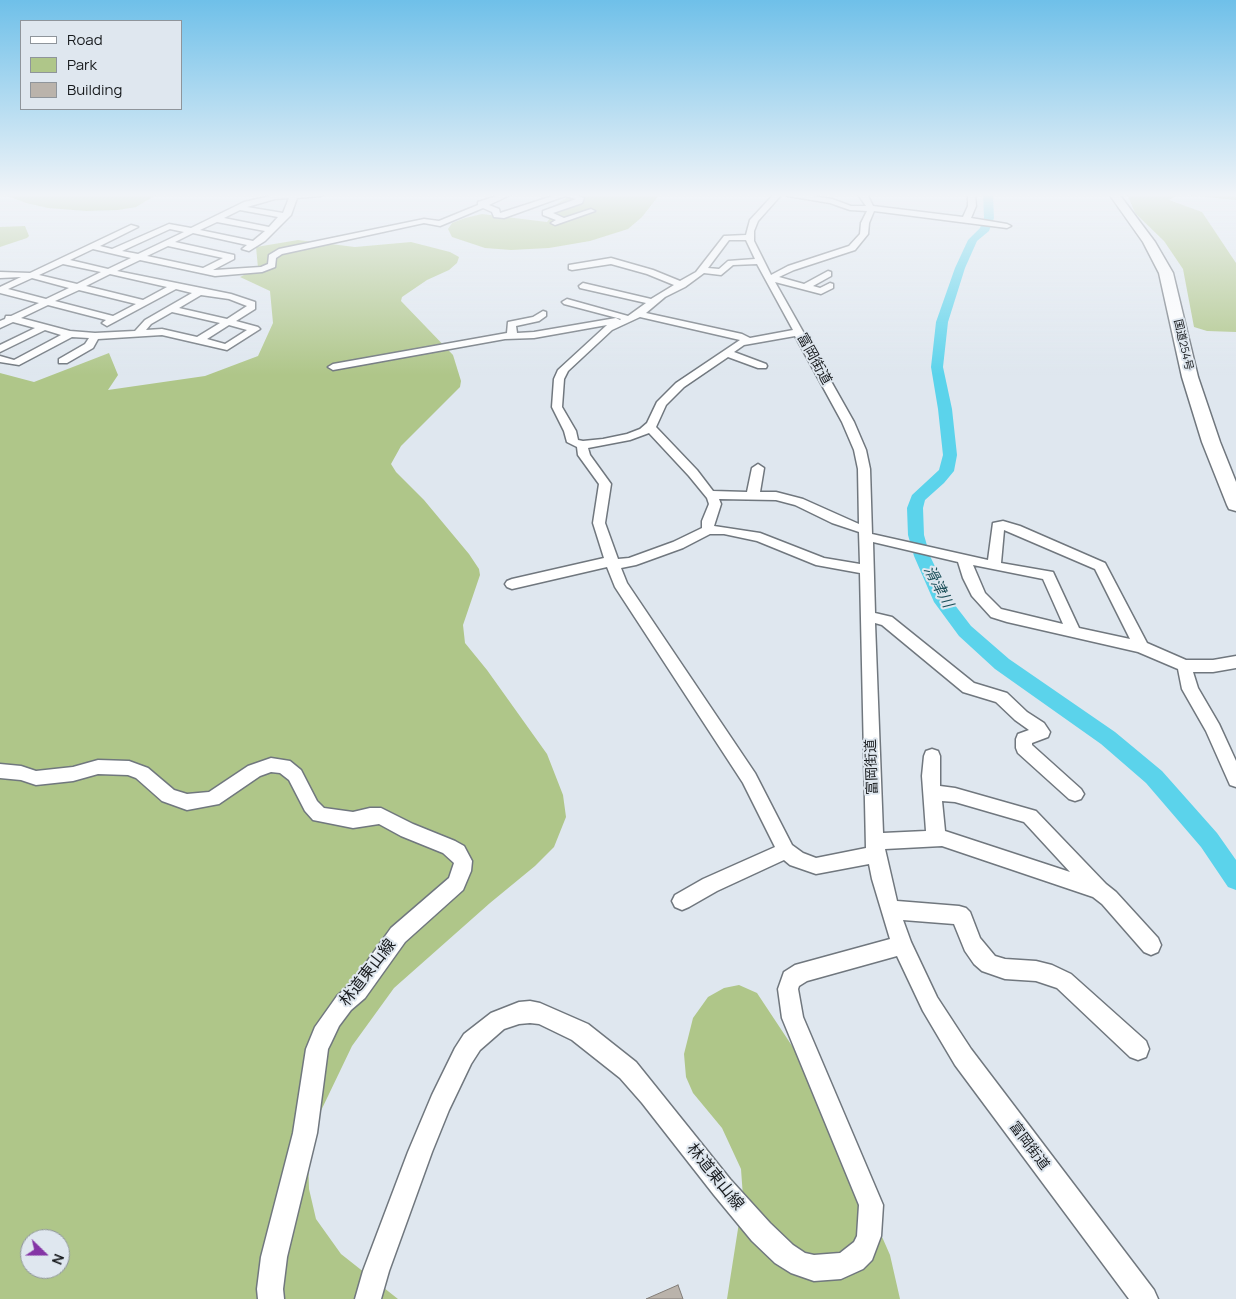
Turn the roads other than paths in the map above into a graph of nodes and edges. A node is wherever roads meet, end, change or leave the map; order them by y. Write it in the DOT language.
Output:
graph roads {
  1 [pos="76,255"];
  2 [pos="128,255"];
  3 [pos="143,255"];
  4 [pos="220,255"];
  5 [pos="235,255"];
  6 [pos="274,255"];
  7 [pos="713,255"];
  8 [pos="757,255"];
  9 [pos="832,255"];
  10 [pos="1156,255"];
  11 [pos="138,257"];
  12 [pos="231,257"];
  13 [pos="62,261"];
  14 [pos="760,261"];
  15 [pos="572,267"];
  16 [pos="702,270"];
  17 [pos="204,271"];
  18 [pos="108,272"];
  19 [pos="828,274"];
  20 [pos="0,275"];
  21 [pos="31,275"];
  22 [pos="772,278"];
  23 [pos="682,285"];
  24 [pos="78,286"];
  25 [pos="583,286"];
  26 [pos="830,286"];
  27 [pos="174,287"];
  28 [pos="806,287"];
  29 [pos="0,290"];
  30 [pos="200,292"];
  31 [pos="46,302"];
  32 [pos="567,302"];
  33 [pos="652,302"];
  34 [pos="143,304"];
  35 [pos="171,309"];
  36 [pos="543,314"];
  37 [pos="0,315"];
  38 [pos="634,316"];
  39 [pos="12,318"];
  40 [pos="114,319"];
  41 [pos="228,322"];
  42 [pos="0,325"];
  43 [pos="44,327"];
  44 [pos="799,332"];
  45 [pos="138,333"];
  46 [pos="70,334"];
  47 [pos="90,336"];
  48 [pos="512,336"];
  49 [pos="199,340"];
  50 [pos="748,341"];
  51 [pos="0,349"];
  52 [pos="727,354"];
  53 [pos="0,359"];
  54 [pos="63,361"];
  55 [pos="762,366"];
  56 [pos="333,368"];
  57 [pos="650,428"];
  58 [pos="583,445"];
  59 [pos="758,468"];
  60 [pos="753,495"];
  61 [pos="712,496"];
  62 [pos="1236,505"];
  63 [pos="708,530"];
  64 [pos="866,533"];
  65 [pos="963,560"];
  66 [pos="614,563"];
  67 [pos="994,566"];
  68 [pos="867,570"];
  69 [pos="512,584"];
  70 [pos="868,616"];
  71 [pos="1074,632"];
  72 [pos="1141,648"];
  73 [pos="1236,662"];
  74 [pos="1185,666"];
  75 [pos="932,756"];
  76 [pos="0,771"];
  77 [pos="1236,780"];
  78 [pos="933,792"];
  79 [pos="1075,794"];
  80 [pos="936,837"];
  81 [pos="875,847"];
  82 [pos="786,850"];
  83 [pos="1099,890"];
  84 [pos="682,901"];
  85 [pos="890,910"];
  86 [pos="902,945"];
  87 [pos="1151,945"];
  88 [pos="1138,1049"];
  89 [pos="272,1299"];
  90 [pos="368,1299"];
  91 [pos="1145,1299"];
  1 -- 13 [label="street"];
  2 -- 11 [label="street"];
  3 -- 11 [label="street"];
  4 -- 12 [label="street"];
  5 -- 12 [label="street"];
  6 -- 17 [label="street"];
  7 -- 16 [label="street"];
  8 -- 14 [label="street, 富岡街道"];
  9 -- 22 [label="street"];
  10 -- 62 [label="highway, 国道254号"];
  11 -- 17 [label="street"];
  11 -- 18 [label="street"];
  12 -- 17 [label="street"];
  13 -- 18 [label="street"];
  13 -- 21 [label="street"];
  14 -- 16 [label="street"];
  14 -- 22 [label="street, 富岡街道"];
  15 -- 23 [label="street"];
  16 -- 23 [label="street"];
  18 -- 24 [label="street"];
  18 -- 27 [label="street"];
  19 -- 28 [label="street"];
  20 -- 21 [label="street"];
  21 -- 24 [label="street"];
  21 -- 29 [label="street"];
  22 -- 28 [label="street"];
  22 -- 44 [label="street, 富岡街道"];
  23 -- 33 [label="street"];
  24 -- 31 [label="street"];
  24 -- 34 [label="street"];
  25 -- 33 [label="street"];
  26 -- 28 [label="street"];
  27 -- 30 [label="street"];
  27 -- 34 [label="street"];
  29 -- 31 [label="street"];
  30 -- 35 [label="street"];
  30 -- 41 [label="street"];
  31 -- 39 [label="street"];
  31 -- 40 [label="street"];
  32 -- 38 [label="street"];
  33 -- 38 [label="street"];
  34 -- 40 [label="street"];
  35 -- 41 [label="street"];
  35 -- 45 [label="street"];
  36 -- 48 [label="street"];
  37 -- 39 [label="street"];
  38 -- 48 [label="street"];
  38 -- 50 [label="street"];
  38 -- 58 [label="street"];
  39 -- 42 [label="street"];
  39 -- 43 [label="street"];
  40 -- 47 [label="street"];
  41 -- 49 [label="street"];
  41 -- 49 [label="street"];
  43 -- 46 [label="street"];
  43 -- 51 [label="street"];
  44 -- 50 [label="street"];
  44 -- 64 [label="street, 富岡街道"];
  45 -- 47 [label="street"];
  45 -- 49 [label="street"];
  46 -- 47 [label="street"];
  46 -- 53 [label="street"];
  47 -- 54 [label="street"];
  48 -- 56 [label="street"];
  50 -- 52 [label="street"];
  52 -- 55 [label="street"];
  52 -- 57 [label="street"];
  57 -- 58 [label="street"];
  57 -- 61 [label="street"];
  58 -- 66 [label="street"];
  59 -- 60 [label="street"];
  60 -- 61 [label="street"];
  60 -- 64 [label="street"];
  61 -- 63 [label="street"];
  63 -- 66 [label="street"];
  63 -- 68 [label="street"];
  64 -- 65 [label="street"];
  64 -- 68 [label="street, 富岡街道"];
  65 -- 67 [label="street"];
  65 -- 71 [label="street"];
  66 -- 69 [label="street"];
  66 -- 82 [label="street"];
  67 -- 71 [label="street"];
  67 -- 72 [label="street"];
  68 -- 70 [label="street, 富岡街道"];
  70 -- 79 [label="street"];
  70 -- 81 [label="street, 富岡街道"];
  71 -- 72 [label="street"];
  72 -- 74 [label="street"];
  73 -- 74 [label="street"];
  74 -- 77 [label="street"];
  75 -- 78 [label="street"];
  76 -- 89 [label="street, 林道東山線"];
  78 -- 80 [label="street"];
  78 -- 83 [label="street"];
  80 -- 81 [label="street"];
  80 -- 83 [label="street"];
  81 -- 82 [label="street"];
  81 -- 85 [label="street, 富岡街道"];
  82 -- 84 [label="street"];
  83 -- 87 [label="street"];
  85 -- 86 [label="street, 富岡街道"];
  85 -- 88 [label="street"];
  86 -- 90 [label="street, 林道東山線"];
  86 -- 91 [label="street, 富岡街道"];
}
